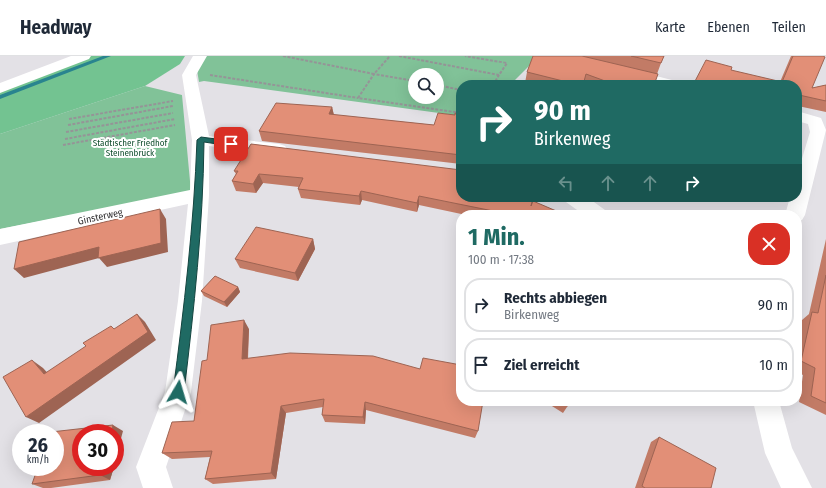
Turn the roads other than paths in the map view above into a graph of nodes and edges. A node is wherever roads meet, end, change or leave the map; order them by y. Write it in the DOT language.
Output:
graph roads {
  1 [pos="84,56"];
  2 [pos="200,56"];
  3 [pos="612,69"];
  4 [pos="655,80"];
  5 [pos="0,88"];
  6 [pos="802,117"];
  7 [pos="201,140"];
  8 [pos="295,152"];
  9 [pos="802,190"];
  10 [pos="199,195"];
  11 [pos="580,202"];
  12 [pos="591,210"];
  13 [pos="0,238"];
  14 [pos="767,406"];
  15 [pos="158,488"];
  16 [pos="797,488"];
  1 -- 5 [label="street"];
  2 -- 7 [label="street"];
  3 -- 4 [label="street"];
  6 -- 9 [label="street"];
  7 -- 8 [label="street"];
  7 -- 10 [label="street"];
  10 -- 13 [label="street, Ginsterweg"];
  10 -- 15 [label="street"];
  11 -- 12 [label="street"];
  14 -- 16 [label="street"];
}
